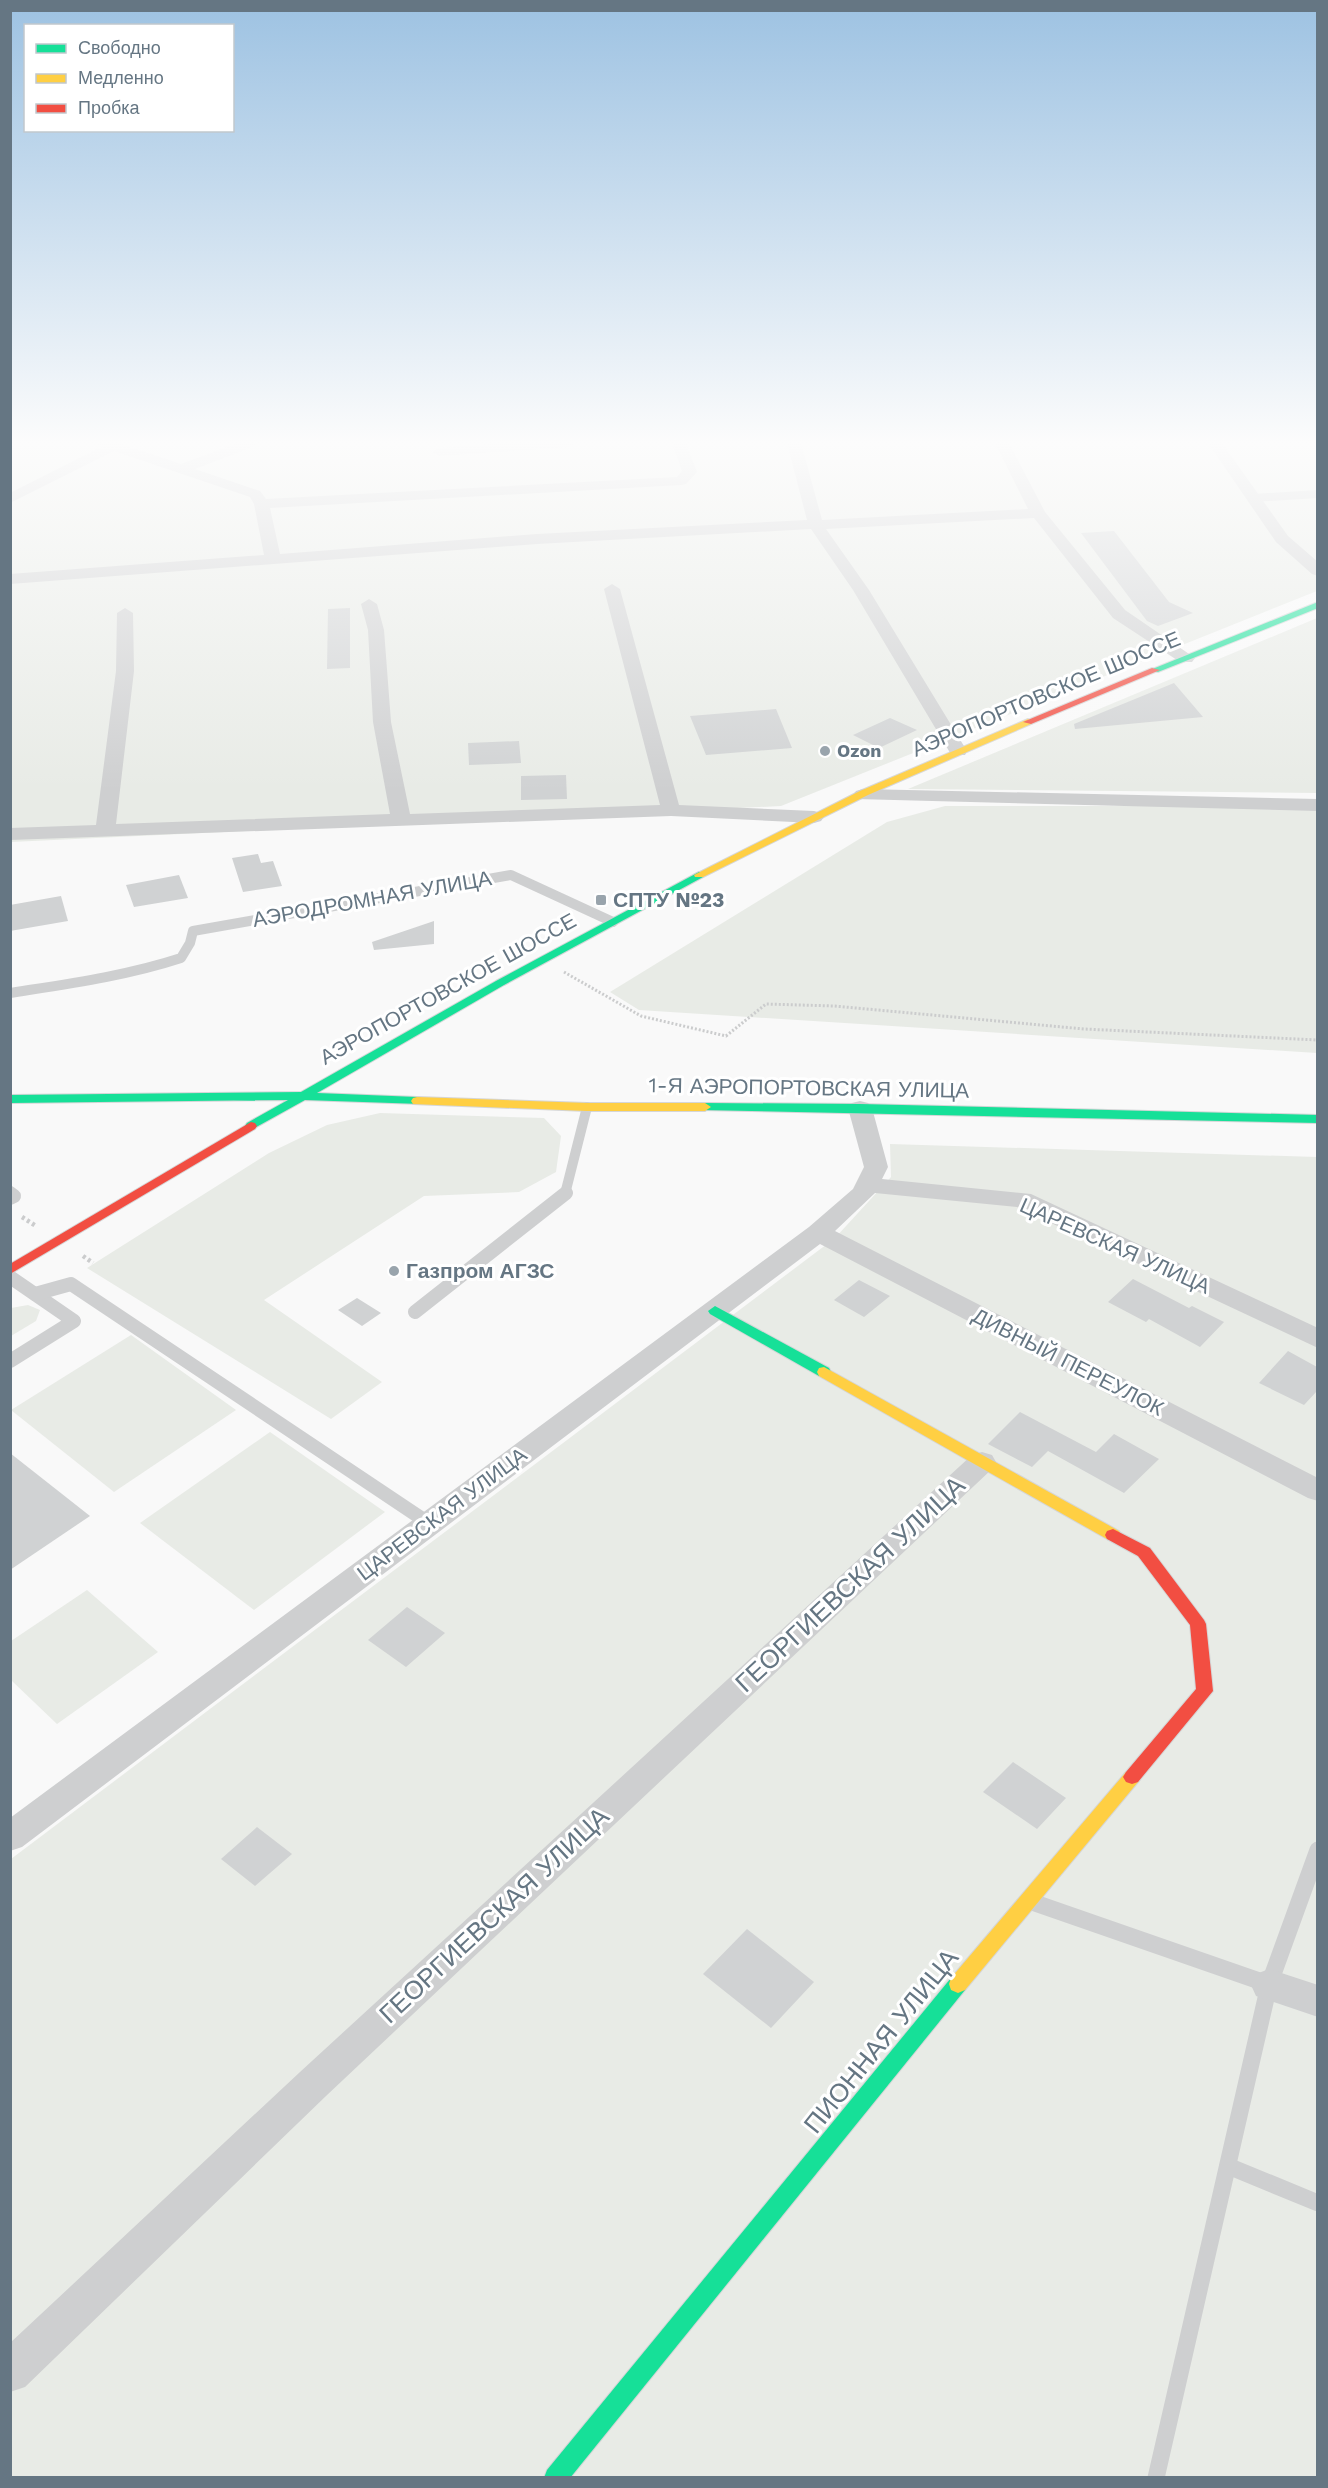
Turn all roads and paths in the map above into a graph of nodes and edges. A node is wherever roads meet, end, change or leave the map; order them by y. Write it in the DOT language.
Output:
graph roads {
  1 [pos="272,559"];
  2 [pos="840,559"];
  3 [pos="1075,559"];
  4 [pos="1304,559"];
  5 [pos="1317,571"];
  6 [pos="10,579"];
  7 [pos="612,589"];
  8 [pos="369,604"];
  9 [pos="1317,605"];
  10 [pos="126,614"];
  11 [pos="1186,658"];
  12 [pos="958,751"];
  13 [pos="863,795"];
  14 [pos="1317,805"];
  15 [pos="670,810"];
  16 [pos="814,817"];
  17 [pos="401,820"];
  18 [pos="105,831"];
  19 [pos="10,834"];
  20 [pos="613,922"];
  21 [pos="544,960"];
  22 [pos="10,993"];
  23 [pos="1317,1040"];
  24 [pos="299,1096"];
  25 [pos="10,1099"];
  26 [pos="587,1107"];
  27 [pos="860,1108"];
  28 [pos="1317,1119"];
  29 [pos="867,1185"];
  30 [pos="819,1233"];
  31 [pos="10,1270"];
  32 [pos="10,1277"];
  33 [pos="35,1294"];
  34 [pos="715,1311"];
  35 [pos="415,1312"];
  36 [pos="1317,1339"];
  37 [pos="10,1361"];
  38 [pos="982,1462"];
  39 [pos="1317,1491"];
  40 [pos="430,1524"];
  41 [pos="10,1837"];
  42 [pos="1317,1850"];
  43 [pos="1027,1900"];
  44 [pos="1269,1985"];
  45 [pos="1317,2001"];
  46 [pos="1228,2166"];
  47 [pos="1317,2202"];
  48 [pos="10,2372"];
  49 [pos="555,2478"];
  50 [pos="1156,2478"];
  1 -- 6 [label="street"];
  2 -- 12 [label="street"];
  3 -- 11 [label="street"];
  4 -- 5 [label="street"];
  7 -- 15 [label="street"];
  8 -- 17 [label="street"];
  9 -- 11 [label="street, АЭРОПОРТОВСКОЕ ШОССЕ"];
  10 -- 18 [label="street"];
  11 -- 12 [label="street, АЭРОПОРТОВСКОЕ ШОССЕ"];
  12 -- 13 [label="street, АЭРОПОРТОВСКОЕ ШОССЕ"];
  13 -- 14 [label="street"];
  13 -- 16 [label="street, АЭРОПОРТОВСКОЕ ШОССЕ"];
  15 -- 16 [label="street"];
  15 -- 17 [label="street"];
  16 -- 20 [label="street, АЭРОПОРТОВСКОЕ ШОССЕ"];
  17 -- 18 [label="street"];
  18 -- 19 [label="street"];
  20 -- 21 [label="street, АЭРОПОРТОВСКОЕ ШОССЕ"];
  20 -- 22 [label="lane, АЭРОДРОМНАЯ УЛИЦА"];
  21 -- 23 [label="path"];
  21 -- 24 [label="street, АЭРОПОРТОВСКОЕ ШОССЕ"];
  24 -- 25 [label="street, 1-Я АЭРОПОРТОВСКАЯ УЛИЦА"];
  24 -- 26 [label="street, 1-Я АЭРОПОРТОВСКАЯ УЛИЦА"];
  24 -- 31 [label="street, АЭРОПОРТОВСКОЕ ШОССЕ"];
  26 -- 27 [label="street, 1-Я АЭРОПОРТОВСКАЯ УЛИЦА"];
  26 -- 35 [label="lane"];
  27 -- 28 [label="street, 1-Я АЭРОПОРТОВСКАЯ УЛИЦА"];
  27 -- 29 [label="street, ЦАРЕВСКАЯ УЛИЦА"];
  29 -- 30 [label="street, ЦАРЕВСКАЯ УЛИЦА"];
  29 -- 36 [label="street, ЦАРЕВСКАЯ УЛИЦА"];
  30 -- 34 [label="street, ЦАРЕВСКАЯ УЛИЦА"];
  30 -- 39 [label="street, ДИВНЫЙ ПЕРЕУЛОК"];
  32 -- 33 [label="lane"];
  33 -- 37 [label="lane"];
  33 -- 40 [label="lane"];
  34 -- 38 [label="street"];
  34 -- 40 [label="street, ЦАРЕВСКАЯ УЛИЦА"];
  38 -- 43 [label="street, ПИОННАЯ УЛИЦА"];
  38 -- 48 [label="street, ГЕОРГИЕВСКАЯ УЛИЦА"];
  40 -- 41 [label="street, ЦАРЕВСКАЯ УЛИЦА"];
  42 -- 44 [label="lane"];
  43 -- 44 [label="lane"];
  43 -- 49 [label="street, ПИОННАЯ УЛИЦА"];
  44 -- 45 [label="street"];
  44 -- 46 [label="lane"];
  46 -- 47 [label="lane"];
  46 -- 50 [label="lane"];
}
